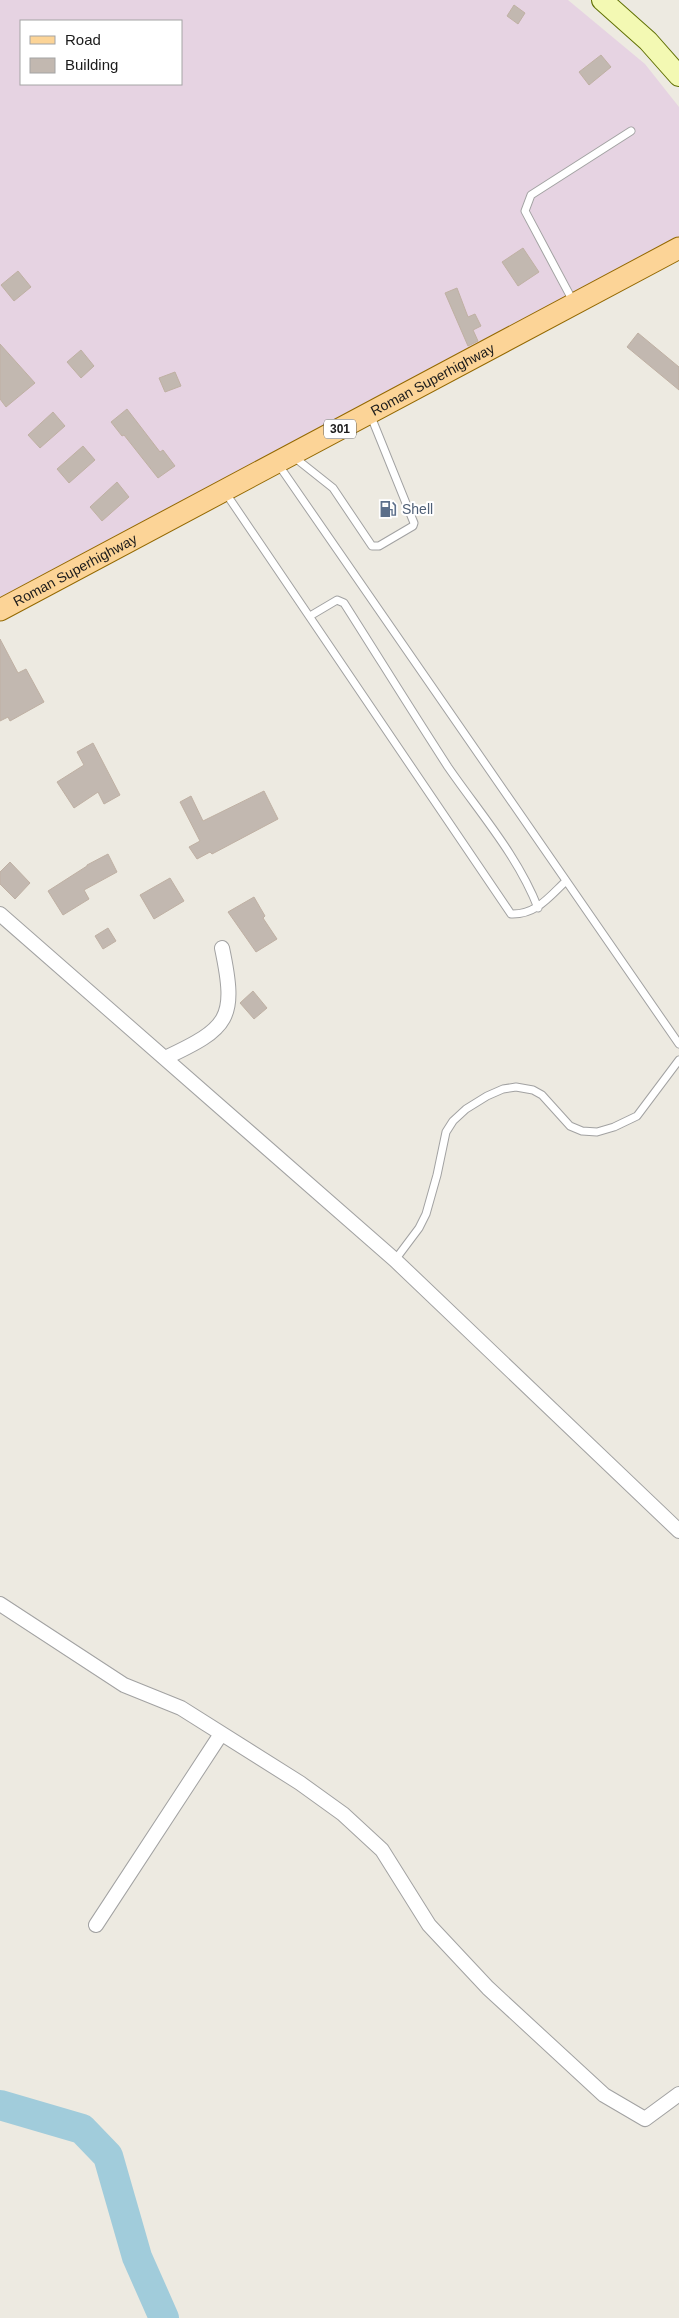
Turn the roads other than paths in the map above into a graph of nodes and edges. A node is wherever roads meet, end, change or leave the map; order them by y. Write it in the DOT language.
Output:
graph roads {
  1 [pos="602,0"];
  2 [pos="679,76"];
  3 [pos="632,131"];
  4 [pos="679,248"];
  5 [pos="574,304"];
  6 [pos="370,413"];
  7 [pos="284,459"];
  8 [pos="225,491"];
  9 [pos="0,610"];
  10 [pos="310,616"];
  11 [pos="566,881"];
  12 [pos="538,908"];
  13 [pos="0,914"];
  14 [pos="222,948"];
  15 [pos="679,1044"];
  16 [pos="165,1058"];
  17 [pos="679,1060"];
  18 [pos="395,1260"];
  19 [pos="679,1531"];
  20 [pos="0,1604"];
  21 [pos="220,1734"];
  22 [pos="96,1925"];
  23 [pos="679,2094"];
  1 -- 2 [label="street"];
  3 -- 5 [label="lane"];
  4 -- 5 [label="main road, Roman Superhighway / 301"];
  5 -- 6 [label="main road, Roman Superhighway / 301"];
  6 -- 7 [label="main road, Roman Superhighway / 301"];
  6 -- 7 [label="lane"];
  7 -- 8 [label="main road, Roman Superhighway / 301"];
  7 -- 11 [label="lane"];
  8 -- 9 [label="main road, Roman Superhighway / 301"];
  8 -- 10 [label="lane"];
  10 -- 12 [label="lane"];
  10 -- 12 [label="lane"];
  11 -- 12 [label="lane"];
  11 -- 15 [label="lane"];
  13 -- 16 [label="street"];
  14 -- 16 [label="street"];
  16 -- 18 [label="street"];
  17 -- 18 [label="lane"];
  18 -- 19 [label="street"];
  20 -- 21 [label="street"];
  21 -- 22 [label="street"];
  21 -- 23 [label="street"];
}
